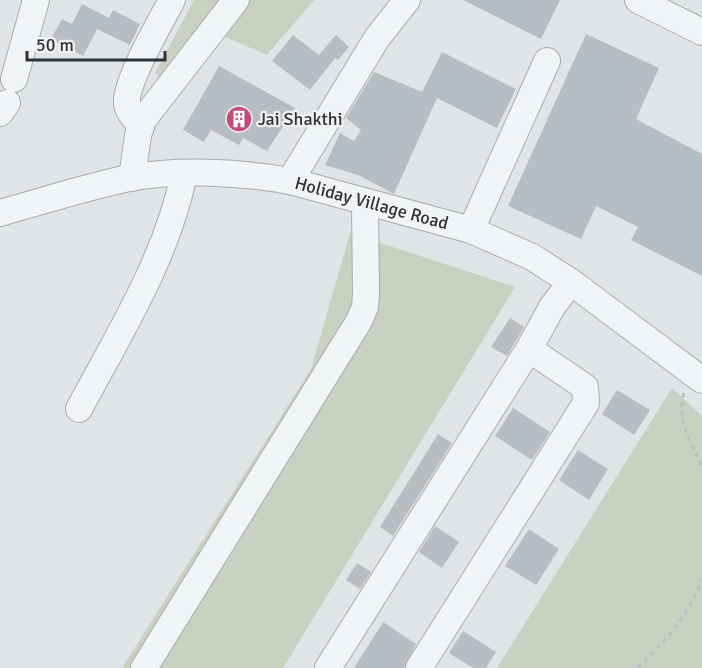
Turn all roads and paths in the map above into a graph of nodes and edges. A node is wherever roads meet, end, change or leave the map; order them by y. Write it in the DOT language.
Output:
graph roads {
  1 [pos="36,0"];
  2 [pos="172,0"];
  3 [pos="236,0"];
  4 [pos="407,0"];
  5 [pos="638,0"];
  6 [pos="702,32"];
  7 [pos="0,59"];
  8 [pos="547,61"];
  9 [pos="141,126"];
  10 [pos="184,174"];
  11 [pos="132,178"];
  12 [pos="290,182"];
  13 [pos="365,203"];
  14 [pos="0,213"];
  15 [pos="471,230"];
  16 [pos="571,282"];
  17 [pos="529,349"];
  18 [pos="698,376"];
  19 [pos="79,409"];
  20 [pos="702,468"];
  21 [pos="702,579"];
  22 [pos="144,668"];
  23 [pos="328,668"];
  24 [pos="419,668"];
  25 [pos="638,668"];
  1 -- 7 [label="street"];
  2 -- 9 [label="street"];
  3 -- 9 [label="street"];
  4 -- 12 [label="street"];
  5 -- 6 [label="street"];
  8 -- 15 [label="street"];
  9 -- 11 [label="street"];
  10 -- 11 [label="street, Holiday Village Road"];
  10 -- 12 [label="street, Holiday Village Road"];
  10 -- 19 [label="street"];
  11 -- 14 [label="street, Holiday Village Road"];
  12 -- 13 [label="street, Holiday Village Road"];
  13 -- 15 [label="street, Holiday Village Road"];
  13 -- 22 [label="street"];
  15 -- 16 [label="street, Holiday Village Road"];
  16 -- 17 [label="street"];
  16 -- 18 [label="street, Holiday Village Road"];
  17 -- 23 [label="street"];
  17 -- 24 [label="street"];
  18 -- 20 [label="path"];
  21 -- 25 [label="path"];
}
